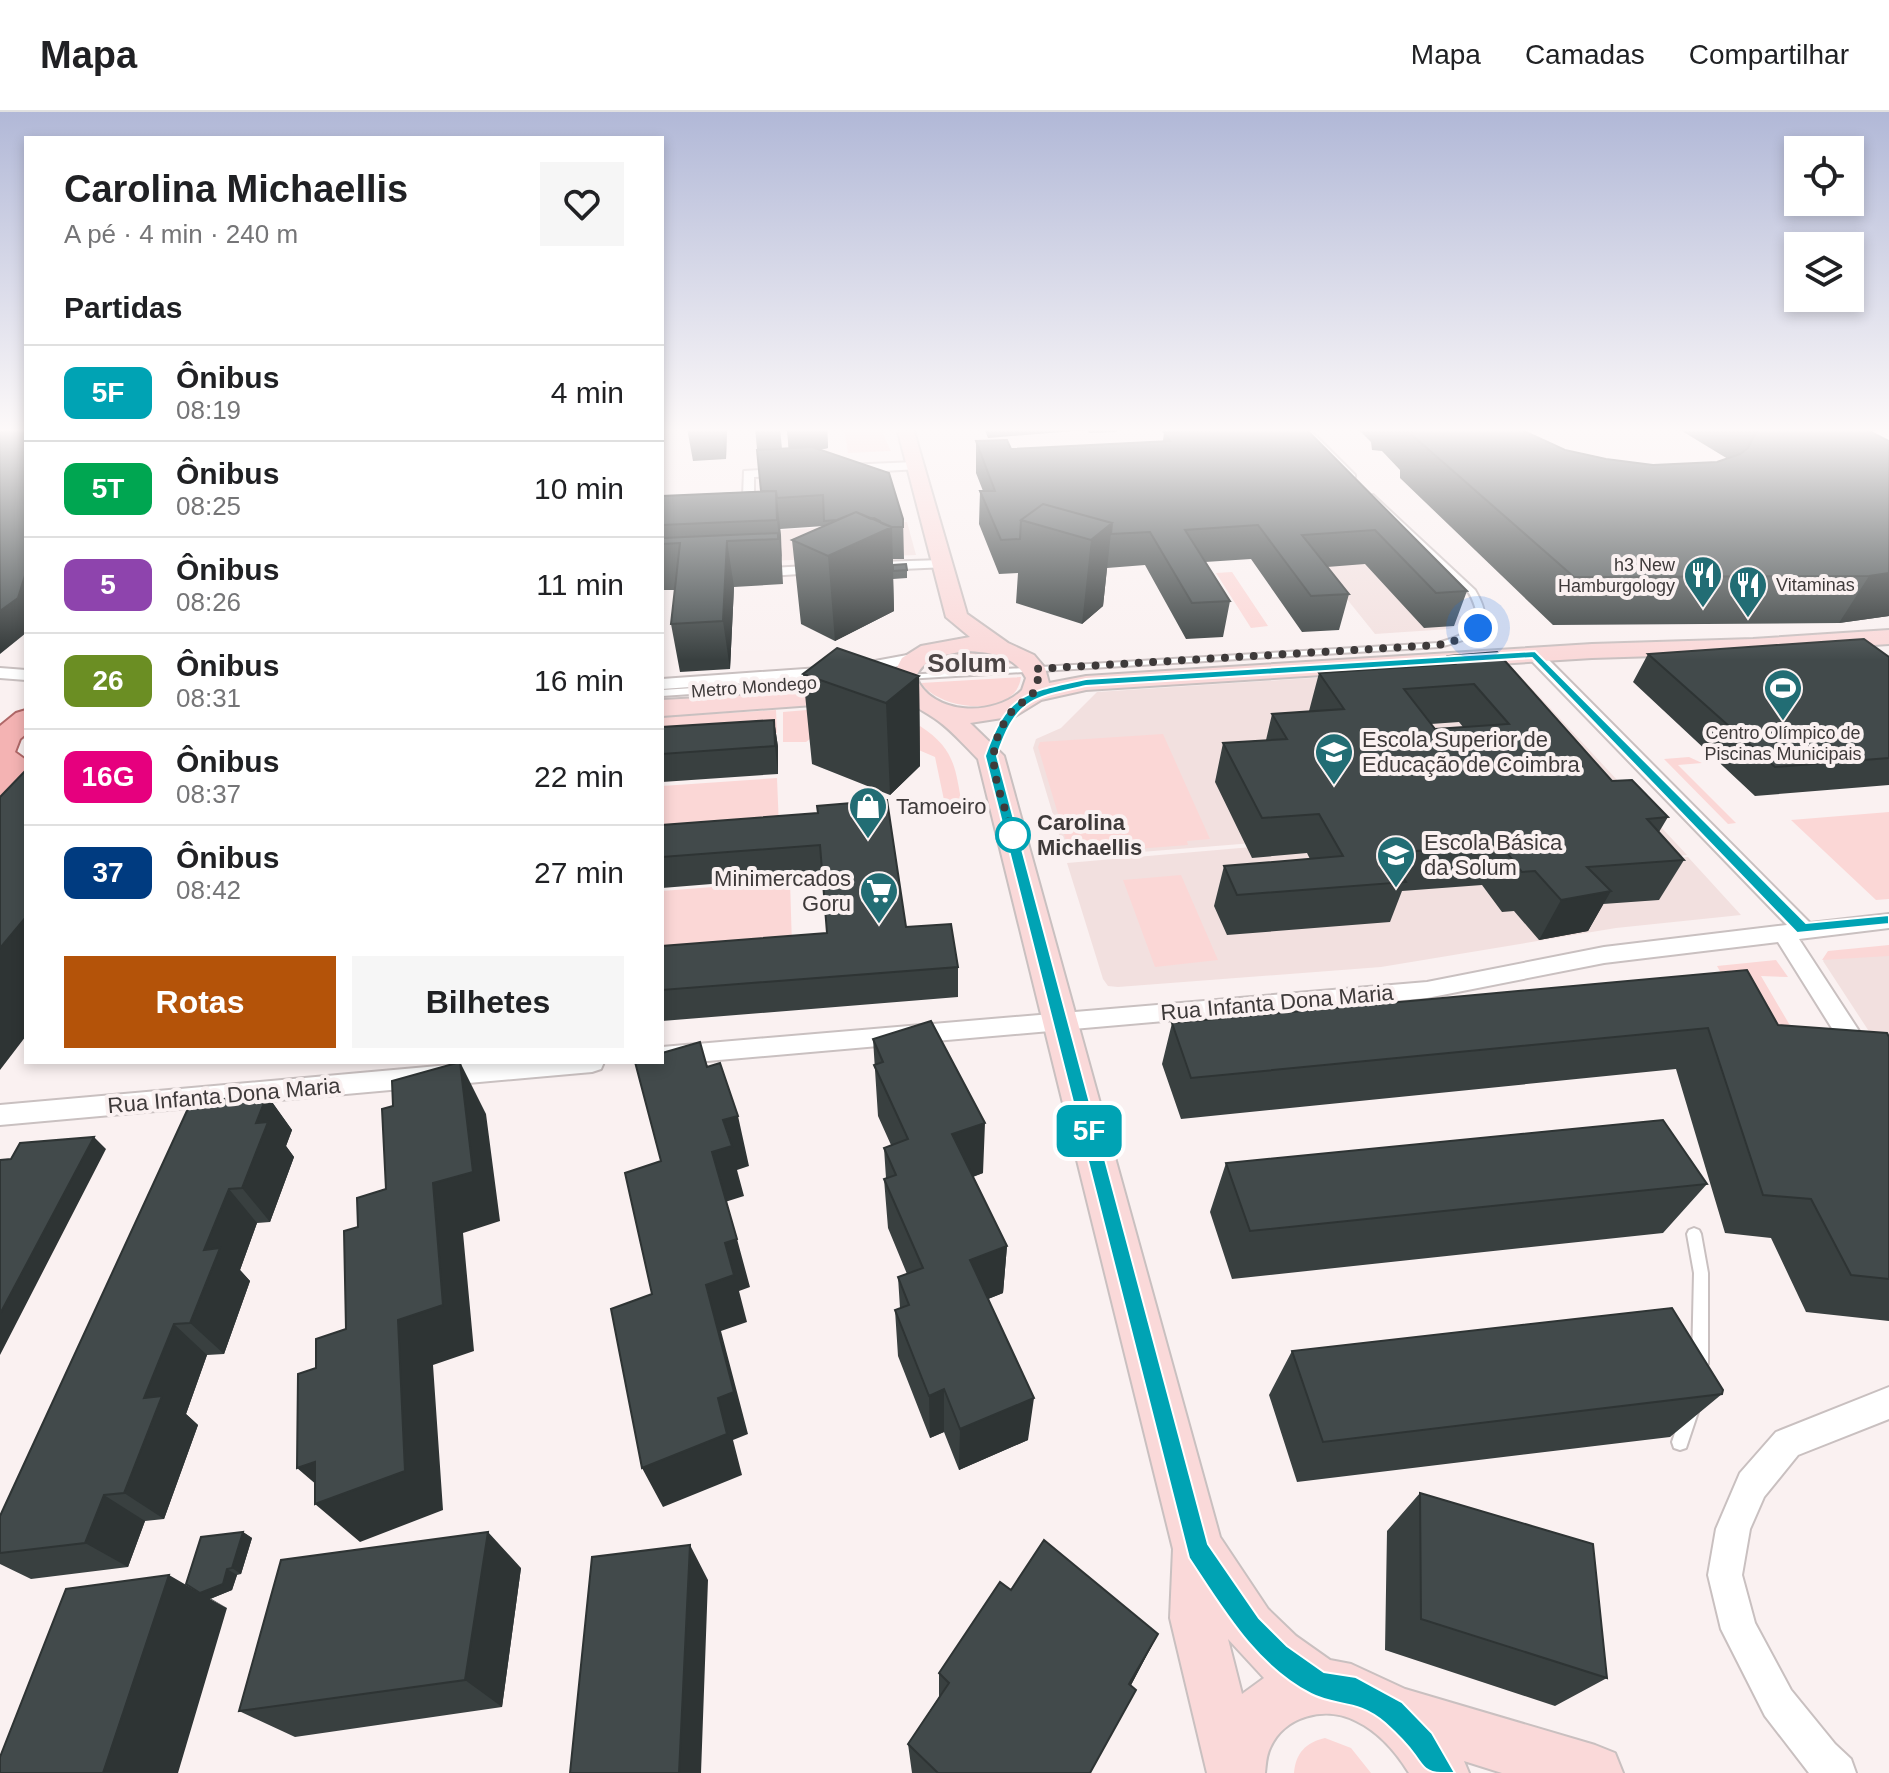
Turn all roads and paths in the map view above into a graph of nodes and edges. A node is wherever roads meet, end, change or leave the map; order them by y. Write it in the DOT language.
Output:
graph roads {
  1 [pos="747,506"];
  2 [pos="926,506"];
  3 [pos="1384,506"];
  4 [pos="734,532"];
  5 [pos="872,563"];
  6 [pos="942,564"];
  7 [pos="835,569"];
  8 [pos="734,574"];
  9 [pos="957,617"];
  10 [pos="1889,637"];
  11 [pos="1000,648"];
  12 [pos="1535,655"];
  13 [pos="0,673"];
  14 [pos="24,675"];
  15 [pos="904,679"];
  16 [pos="848,681"];
  17 [pos="664,684"];
  18 [pos="1028,691"];
  19 [pos="664,693"];
  20 [pos="664,708"];
  21 [pos="942,712"];
  22 [pos="14,725"];
  23 [pos="991,756"];
  24 [pos="9,760"];
  25 [pos="13,807"];
  26 [pos="1889,921"];
  27 [pos="1793,930"];
  28 [pos="1061,1020"];
  29 [pos="664,1056"];
  30 [pos="570,1064"];
  31 [pos="1889,1098"];
  32 [pos="0,1115"];
  33 [pos="1694,1234"];
  34 [pos="1889,1403"];
  35 [pos="1680,1442"];
  36 [pos="1198,1549"];
  37 [pos="1319,1685"];
  38 [pos="1392,1712"];
  39 [pos="1236,1773"];
  40 [pos="1441,1773"];
  41 [pos="1595,1773"];
  42 [pos="1837,1773"];
  1 -- 4 [label="street"];
  2 -- 6 [label="main road"];
  3 -- 18 [label="lane"];
  5 -- 6 [label="street"];
  6 -- 9 [label="main road"];
  7 -- 8 [label="street"];
  9 -- 11 [label="main road"];
  9 -- 15 [label="main road"];
  10 -- 12 [label="main road"];
  11 -- 15 [label="main road"];
  11 -- 18 [label="main road"];
  12 -- 18 [label="main road"];
  12 -- 27 [label="street"];
  13 -- 14 [label="street"];
  15 -- 17 [label="street"];
  15 -- 18 [label="lane"];
  15 -- 20 [label="main road"];
  15 -- 21 [label="main road"];
  16 -- 19 [label="lane, Metro Mondego"];
  18 -- 21 [label="main road"];
  18 -- 23 [label="main road"];
  21 -- 23 [label="main road"];
  22 -- 24 [label="main road"];
  23 -- 28 [label="main road"];
  24 -- 25 [label="main road"];
  26 -- 27 [label="street, Rua Infanta Dona Maria"];
  27 -- 28 [label="street, Rua Infanta Dona Maria"];
  27 -- 31 [label="street"];
  28 -- 29 [label="street, Rua Infanta Dona Maria"];
  28 -- 36 [label="main road"];
  30 -- 32 [label="street, Rua Infanta Dona Maria"];
  33 -- 35 [label="lane"];
  34 -- 42 [label="street"];
  36 -- 37 [label="main road"];
  36 -- 39 [label="main road"];
  37 -- 38 [label="main road"];
  37 -- 39 [label="main road"];
  38 -- 40 [label="main road"];
  38 -- 41 [label="main road"];
}
